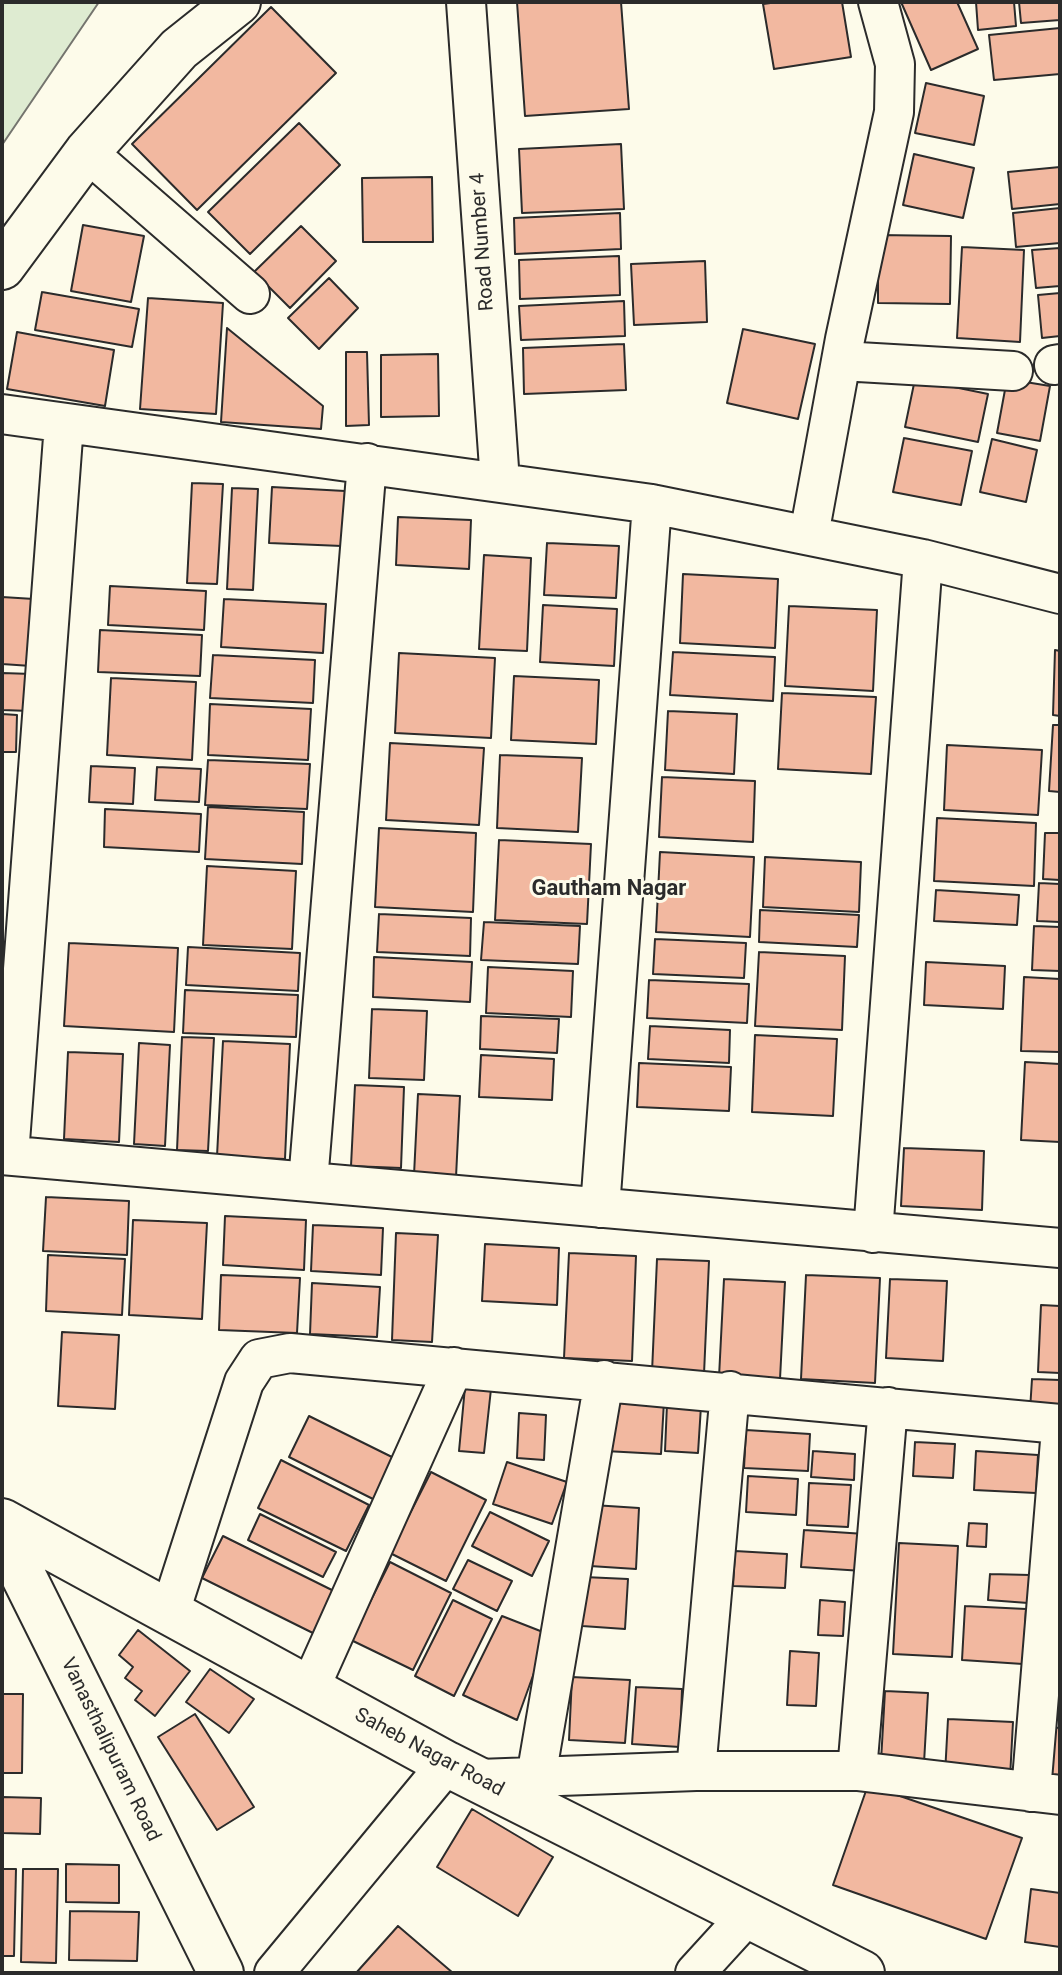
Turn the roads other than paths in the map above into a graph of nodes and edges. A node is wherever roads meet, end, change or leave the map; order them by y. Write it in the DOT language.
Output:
graph roads {
  1 [pos="238,2"];
  2 [pos="466,2"];
  3 [pos="878,2"];
  4 [pos="87,152"];
  5 [pos="2,267"];
  6 [pos="250,294"];
  7 [pos="841,361"];
  8 [pos="1013,371"];
  9 [pos="2,414"];
  10 [pos="64,424"];
  11 [pos="367,463"];
  12 [pos="500,482"];
  13 [pos="652,504"];
  14 [pos="809,535"];
  15 [pos="923,559"];
  16 [pos="1060,594"];
  17 [pos="6,1155"];
  18 [pos="308,1182"];
  19 [pos="600,1208"];
  20 [pos="873,1233"];
  21 [pos="1060,1248"];
  22 [pos="454,1367"];
  23 [pos="604,1380"];
  24 [pos="730,1391"];
  25 [pos="888,1407"];
  26 [pos="1060,1424"];
  27 [pos="1060,1441"];
  28 [pos="2,1523"];
  29 [pos="13,1577"];
  30 [pos="169,1615"];
  31 [pos="309,1690"];
  32 [pos="463,1771"];
  33 [pos="696,1771"];
  34 [pos="857,1771"];
  35 [pos="536,1777"];
  36 [pos="1046,1794"];
  37 [pos="747,1916"];
  38 [pos="221,1973"];
  39 [pos="274,1973"];
  40 [pos="695,1973"];
  41 [pos="862,1973"];
  1 -- 4 [label="street"];
  2 -- 12 [label="street, Road Number 4"];
  3 -- 7 [label="street"];
  4 -- 5 [label="street"];
  4 -- 6 [label="street"];
  7 -- 8 [label="street"];
  7 -- 14 [label="street"];
  9 -- 10 [label="street"];
  10 -- 11 [label="street"];
  10 -- 17 [label="street"];
  11 -- 12 [label="street"];
  11 -- 18 [label="street"];
  12 -- 13 [label="street"];
  13 -- 14 [label="street"];
  13 -- 19 [label="street"];
  14 -- 15 [label="street"];
  15 -- 16 [label="street"];
  15 -- 20 [label="street"];
  17 -- 18 [label="street"];
  18 -- 19 [label="street"];
  19 -- 20 [label="street"];
  20 -- 21 [label="street"];
  22 -- 23 [label="street"];
  22 -- 30 [label="street"];
  22 -- 31 [label="street"];
  23 -- 24 [label="street"];
  23 -- 35 [label="street"];
  24 -- 25 [label="street"];
  24 -- 33 [label="street"];
  25 -- 26 [label="street"];
  25 -- 34 [label="street"];
  27 -- 36 [label="street"];
  28 -- 29 [label="street, Vanasthalipuram Road"];
  28 -- 30 [label="street, Saheb Nagar Road"];
  29 -- 38 [label="street, Vanasthalipuram Road"];
  30 -- 31 [label="street, Saheb Nagar Road"];
  31 -- 32 [label="street, Saheb Nagar Road"];
  32 -- 35 [label="street"];
  32 -- 37 [label="street, Saheb Nagar Road"];
  32 -- 39 [label="street"];
  33 -- 34 [label="street"];
  33 -- 35 [label="street"];
  34 -- 36 [label="street"];
  37 -- 40 [label="street"];
  37 -- 41 [label="street, Saheb Nagar Road"];
}
